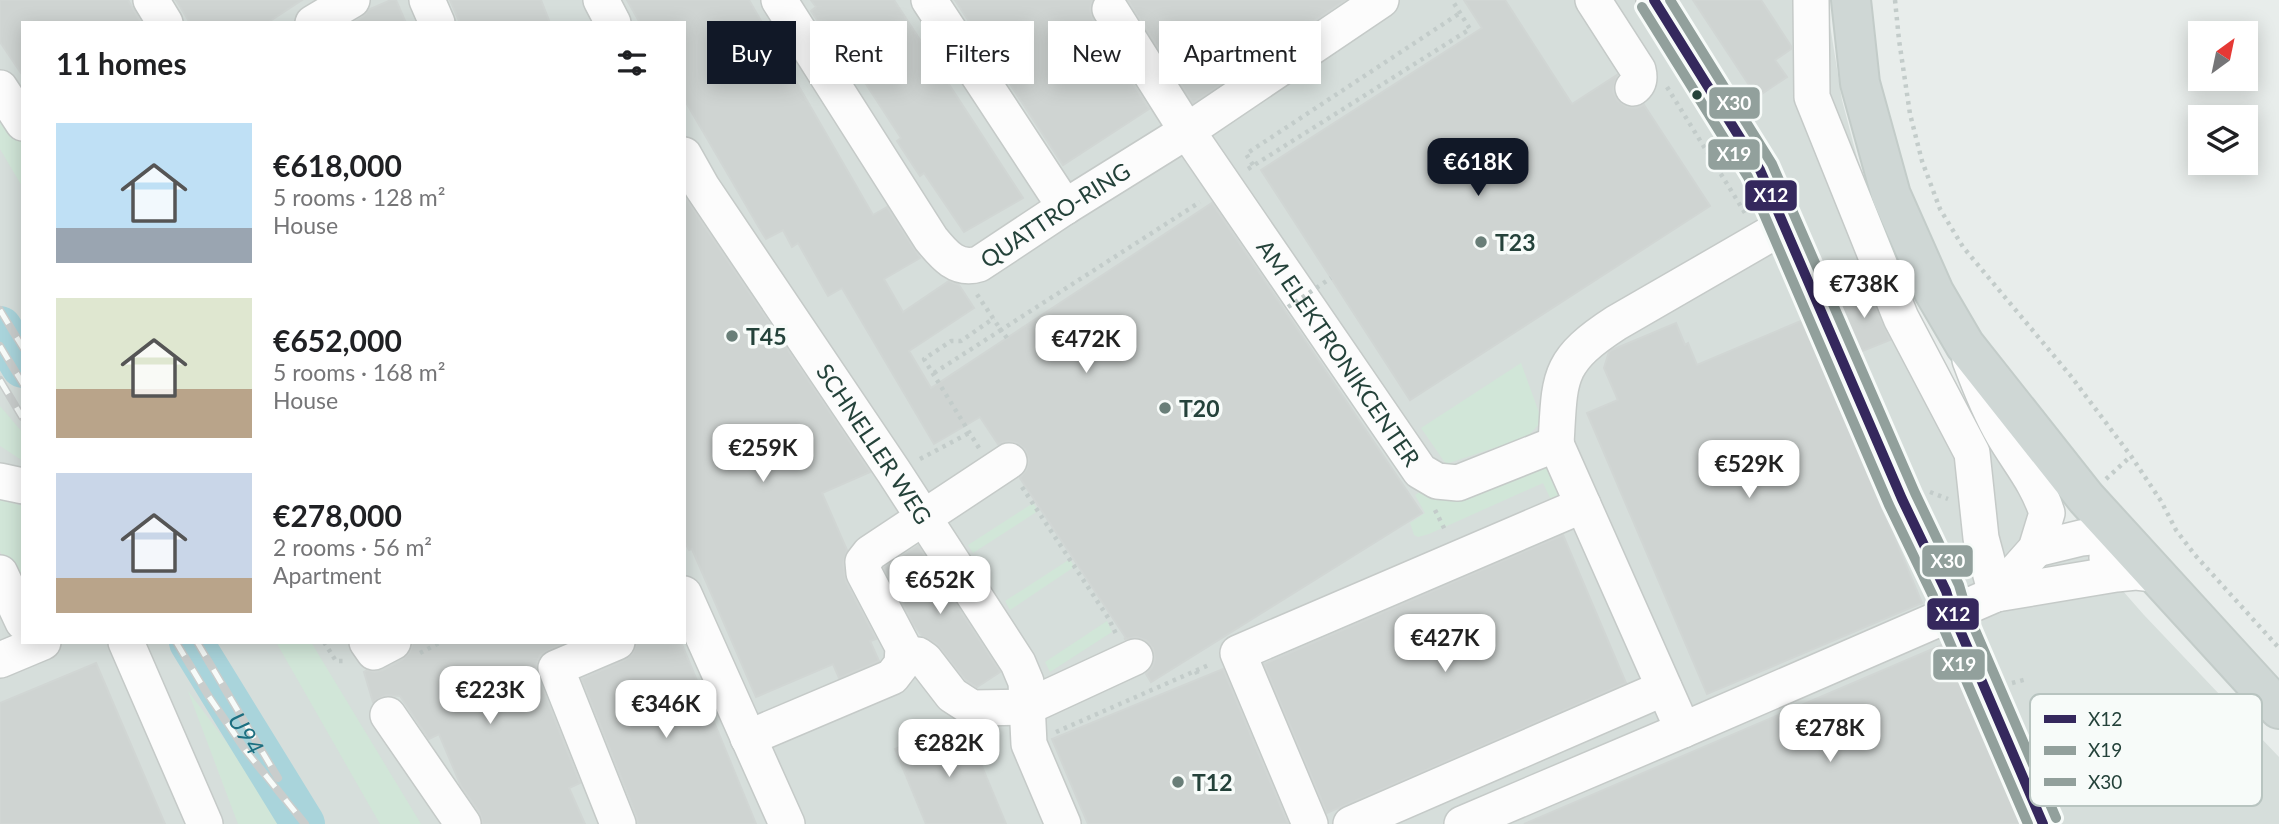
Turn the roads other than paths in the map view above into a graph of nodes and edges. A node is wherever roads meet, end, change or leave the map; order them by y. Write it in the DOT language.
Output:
graph roads {
  1 [pos="151,0"];
  2 [pos="352,0"];
  3 [pos="427,0"];
  4 [pos="601,0"];
  5 [pos="779,0"];
  6 [pos="929,0"];
  7 [pos="1381,0"];
  8 [pos="1593,0"];
  9 [pos="1654,0"];
  10 [pos="1811,0"];
  11 [pos="1851,0"];
  12 [pos="1110,9"];
  13 [pos="164,21"];
  14 [pos="316,21"];
  15 [pos="436,21"];
  16 [pos="612,21"];
  17 [pos="1646,82"];
  18 [pos="0,88"];
  19 [pos="21,120"];
  20 [pos="1187,131"];
  21 [pos="686,159"];
  22 [pos="1065,207"];
  23 [pos="1772,233"];
  24 [pos="1965,345"];
  25 [pos="1556,444"];
  26 [pos="1007,462"];
  27 [pos="0,481"];
  28 [pos="21,485"];
  29 [pos="1583,505"];
  30 [pos="924,518"];
  31 [pos="2117,534"];
  32 [pos="2036,549"];
  33 [pos="0,573"];
  34 [pos="2154,574"];
  35 [pos="2085,580"];
  36 [pos="1974,604"];
  37 [pos="687,607"];
  38 [pos="21,614"];
  39 [pos="24,644"];
  40 [pos="127,644"];
  41 [pos="368,644"];
  42 [pos="390,644"];
  43 [pos="612,644"];
  44 [pos="1127,649"];
  45 [pos="904,656"];
  46 [pos="0,660"];
  47 [pos="1664,688"];
  48 [pos="1027,707"];
  49 [pos="2279,709"];
  50 [pos="388,715"];
  51 [pos="1684,730"];
  52 [pos="748,738"];
  53 [pos="2030,783"];
  54 [pos="2037,806"];
  55 [pos="205,824"];
  56 [pos="463,824"];
  57 [pos="618,824"];
  58 [pos="787,824"];
  59 [pos="1063,824"];
  60 [pos="1310,824"];
  61 [pos="1351,824"];
  62 [pos="1462,824"];
  63 [pos="2043,824"];
  1 -- 13 [label="lane"];
  2 -- 14 [label="lane"];
  3 -- 15 [label="lane"];
  4 -- 16 [label="lane"];
  5 -- 22 [label="lane, QUATTRO-RING"];
  6 -- 22 [label="lane"];
  7 -- 20 [label="lane, QUATTRO-RING"];
  8 -- 17 [label="lane"];
  9 -- 23 [label="lane"];
  10 -- 36 [label="lane"];
  11 -- 24 [label="main road"];
  12 -- 20 [label="lane, AM ELEKTRONIKCENTER"];
  18 -- 19 [label="lane"];
  20 -- 22 [label="lane, QUATTRO-RING"];
  20 -- 25 [label="lane, AM ELEKTRONIKCENTER"];
  21 -- 30 [label="lane, SCHNELLER WEG"];
  23 -- 25 [label="lane"];
  23 -- 36 [label="lane"];
  24 -- 31 [label="main road"];
  24 -- 32 [label="lane"];
  25 -- 29 [label="lane"];
  26 -- 30 [label="lane"];
  27 -- 28 [label="lane"];
  29 -- 47 [label="lane"];
  29 -- 60 [label="lane"];
  30 -- 45 [label="lane"];
  30 -- 48 [label="lane, SCHNELLER WEG"];
  31 -- 32 [label="lane"];
  31 -- 34 [label="main road"];
  31 -- 35 [label="lane"];
  32 -- 36 [label="lane"];
  33 -- 38 [label="lane"];
  34 -- 35 [label="lane"];
  34 -- 49 [label="main road"];
  35 -- 36 [label="lane"];
  36 -- 51 [label="lane"];
  36 -- 53 [label="lane"];
  37 -- 52 [label="lane"];
  39 -- 46 [label="lane"];
  40 -- 55 [label="lane"];
  41 -- 42 [label="lane"];
  43 -- 57 [label="lane"];
  44 -- 48 [label="lane"];
  45 -- 48 [label="lane"];
  45 -- 52 [label="lane"];
  47 -- 51 [label="lane"];
  47 -- 61 [label="lane"];
  48 -- 59 [label="lane, SCHNELLER WEG"];
  50 -- 56 [label="lane"];
  51 -- 62 [label="lane"];
  52 -- 58 [label="lane"];
  54 -- 63 [label="lane"];
}
